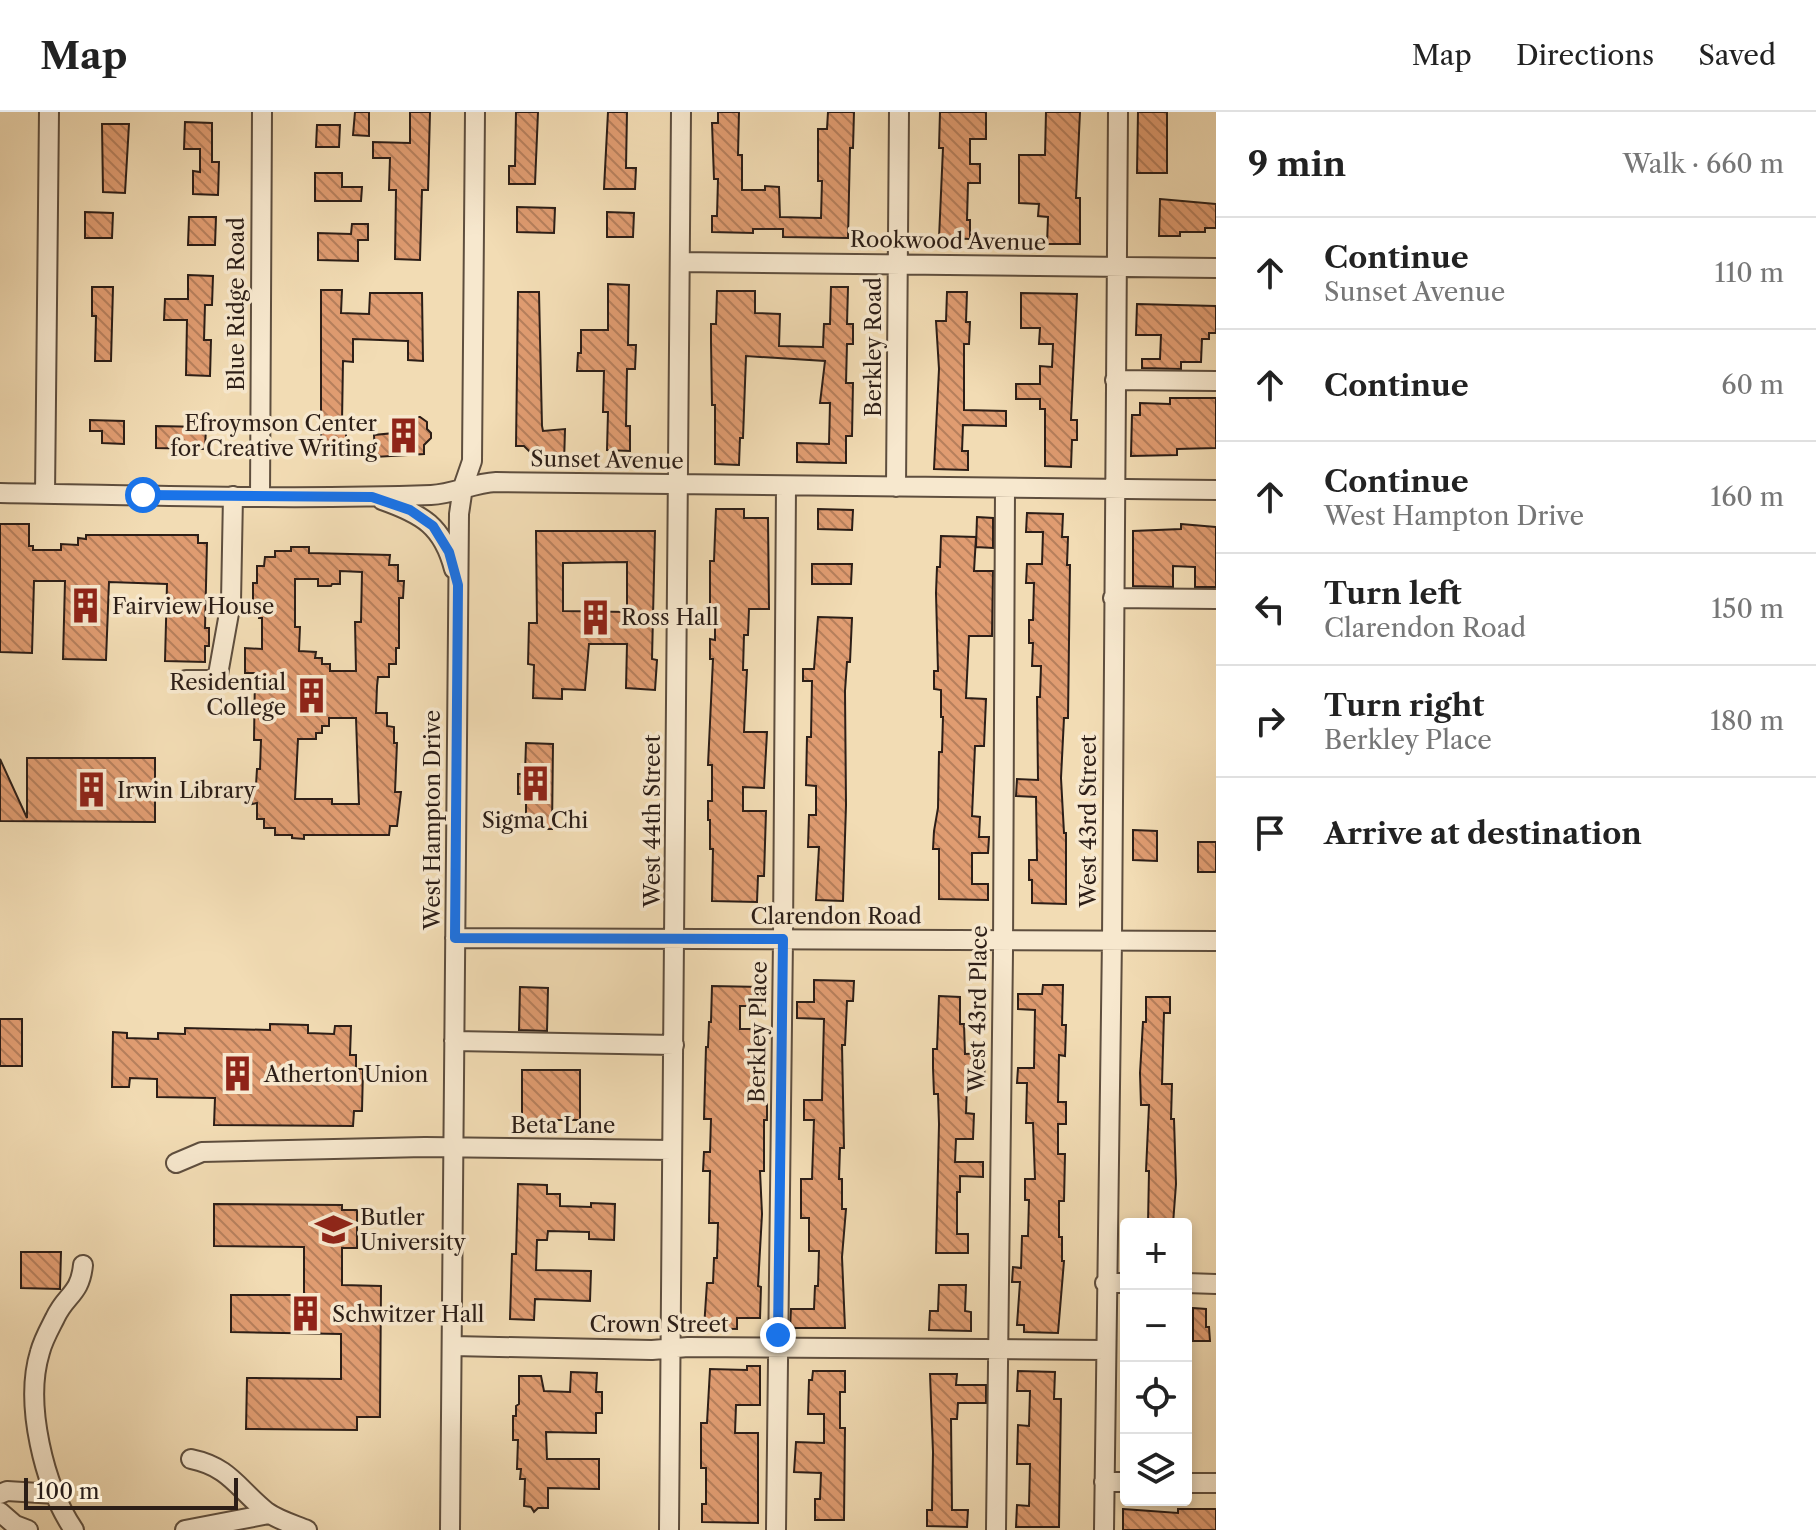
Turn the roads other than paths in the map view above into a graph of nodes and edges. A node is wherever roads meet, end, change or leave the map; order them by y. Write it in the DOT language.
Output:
graph roads {
  1 [pos="49,112"];
  2 [pos="262,112"];
  3 [pos="475,112"];
  4 [pos="681,112"];
  5 [pos="899,112"];
  6 [pos="1118,112"];
  7 [pos="680,262"];
  8 [pos="898,265"];
  9 [pos="1116,267"];
  10 [pos="1216,268"];
  11 [pos="1115,380"];
  12 [pos="1216,381"];
  13 [pos="678,485"];
  14 [pos="786,486"];
  15 [pos="463,487"];
  16 [pos="896,487"];
  17 [pos="1005,488"];
  18 [pos="1114,489"];
  19 [pos="1216,490"];
  20 [pos="0,493"];
  21 [pos="45,494"];
  22 [pos="233,496"];
  23 [pos="260,497"];
  24 [pos="372,497"];
  25 [pos="458,585"];
  26 [pos="1113,598"];
  27 [pos="1216,599"];
  28 [pos="186,680"];
  29 [pos="455,938"];
  30 [pos="675,938"];
  31 [pos="783,939"];
  32 [pos="1112,939"];
  33 [pos="1003,940"];
  34 [pos="1216,941"];
  35 [pos="454,1041"];
  36 [pos="674,1045"];
  37 [pos="453,1148"];
  38 [pos="672,1150"];
  39 [pos="176,1163"];
  40 [pos="83,1265"];
  41 [pos="1105,1283"];
  42 [pos="1120,1283"];
  43 [pos="1192,1283"];
  44 [pos="1216,1284"];
  45 [pos="453,1346"];
  46 [pos="777,1348"];
  47 [pos="670,1349"];
  48 [pos="997,1349"];
  49 [pos="1105,1350"];
  50 [pos="191,1459"];
  51 [pos="1104,1482"];
  52 [pos="1120,1482"];
  53 [pos="1192,1483"];
  54 [pos="1216,1483"];
  55 [pos="0,1494"];
  56 [pos="55,1494"];
  57 [pos="0,1512"];
  58 [pos="269,1514"];
  59 [pos="28,1530"];
  60 [pos="74,1530"];
  61 [pos="185,1530"];
  62 [pos="307,1530"];
  63 [pos="450,1530"];
  64 [pos="669,1530"];
  65 [pos="776,1530"];
  66 [pos="996,1530"];
  67 [pos="1104,1530"];
  1 -- 21 [label="street"];
  2 -- 23 [label="street, Blue Ridge Road"];
  3 -- 15 [label="street, West Hampton Drive"];
  4 -- 7 [label="street, West 44th Street"];
  5 -- 8 [label="street, Berkley Road"];
  6 -- 9 [label="street, West 43rd Street"];
  7 -- 8 [label="street, Rookwood Avenue"];
  7 -- 13 [label="street, West 44th Street"];
  8 -- 9 [label="street, Rookwood Avenue"];
  8 -- 16 [label="street, Berkley Road"];
  9 -- 10 [label="street, Rookwood Avenue"];
  9 -- 11 [label="street, West 43rd Street"];
  11 -- 12 [label="street"];
  11 -- 18 [label="street, West 43rd Street"];
  13 -- 14 [label="street, Sunset Avenue"];
  13 -- 15 [label="street, Sunset Avenue"];
  13 -- 30 [label="street, West 44th Street"];
  14 -- 16 [label="street, Sunset Avenue"];
  14 -- 31 [label="street, Berkley Place"];
  15 -- 24 [label="street, Sunset Avenue"];
  15 -- 25 [label="street, West Hampton Drive"];
  16 -- 17 [label="street, Sunset Avenue"];
  17 -- 18 [label="street, Sunset Avenue"];
  17 -- 33 [label="street, West 43rd Place"];
  18 -- 19 [label="street, Sunset Avenue"];
  18 -- 26 [label="street, West 43rd Street"];
  20 -- 21 [label="street, Sunset Avenue"];
  21 -- 22 [label="street, Sunset Avenue"];
  22 -- 23 [label="street, Sunset Avenue"];
  22 -- 28 [label="street"];
  23 -- 24 [label="street, Sunset Avenue"];
  24 -- 25 [label="street"];
  25 -- 29 [label="street, West Hampton Drive"];
  26 -- 27 [label="street"];
  26 -- 32 [label="street, West 43rd Street"];
  29 -- 30 [label="street, Clarendon Road"];
  29 -- 35 [label="street, West Hampton Drive"];
  30 -- 31 [label="street, Clarendon Road"];
  30 -- 36 [label="street, West 44th Street"];
  31 -- 33 [label="street, Clarendon Road"];
  31 -- 46 [label="street, Berkley Place"];
  32 -- 33 [label="street, Clarendon Road"];
  32 -- 34 [label="street, Clarendon Road"];
  32 -- 41 [label="street, West 43rd Street"];
  33 -- 48 [label="street, West 43rd Place"];
  35 -- 36 [label="street"];
  35 -- 37 [label="street, West Hampton Drive"];
  36 -- 38 [label="street, West 44th Street"];
  37 -- 38 [label="street, Beta Lane"];
  37 -- 39 [label="street, Beta Lane"];
  37 -- 45 [label="street, West Hampton Drive"];
  38 -- 47 [label="street, West 44th Street"];
  40 -- 56 [label="street"];
  41 -- 42 [label="street"];
  41 -- 49 [label="street, West 43rd Street"];
  43 -- 44 [label="street"];
  45 -- 47 [label="street, Crown Street"];
  45 -- 63 [label="street, West Hampton Drive"];
  46 -- 47 [label="street, Crown Street"];
  46 -- 48 [label="street, Crown Street"];
  46 -- 65 [label="street, Berkley Place"];
  47 -- 64 [label="street, West 44th Street"];
  48 -- 49 [label="street, Crown Street"];
  48 -- 66 [label="street, West 43rd Place"];
  49 -- 51 [label="street, West 43rd Street"];
  50 -- 58 [label="street"];
  51 -- 52 [label="street"];
  51 -- 67 [label="street, West 43rd Street"];
  53 -- 54 [label="street"];
  55 -- 56 [label="street"];
  56 -- 60 [label="street"];
  57 -- 59 [label="street"];
  58 -- 61 [label="street"];
  58 -- 62 [label="street"];
}
